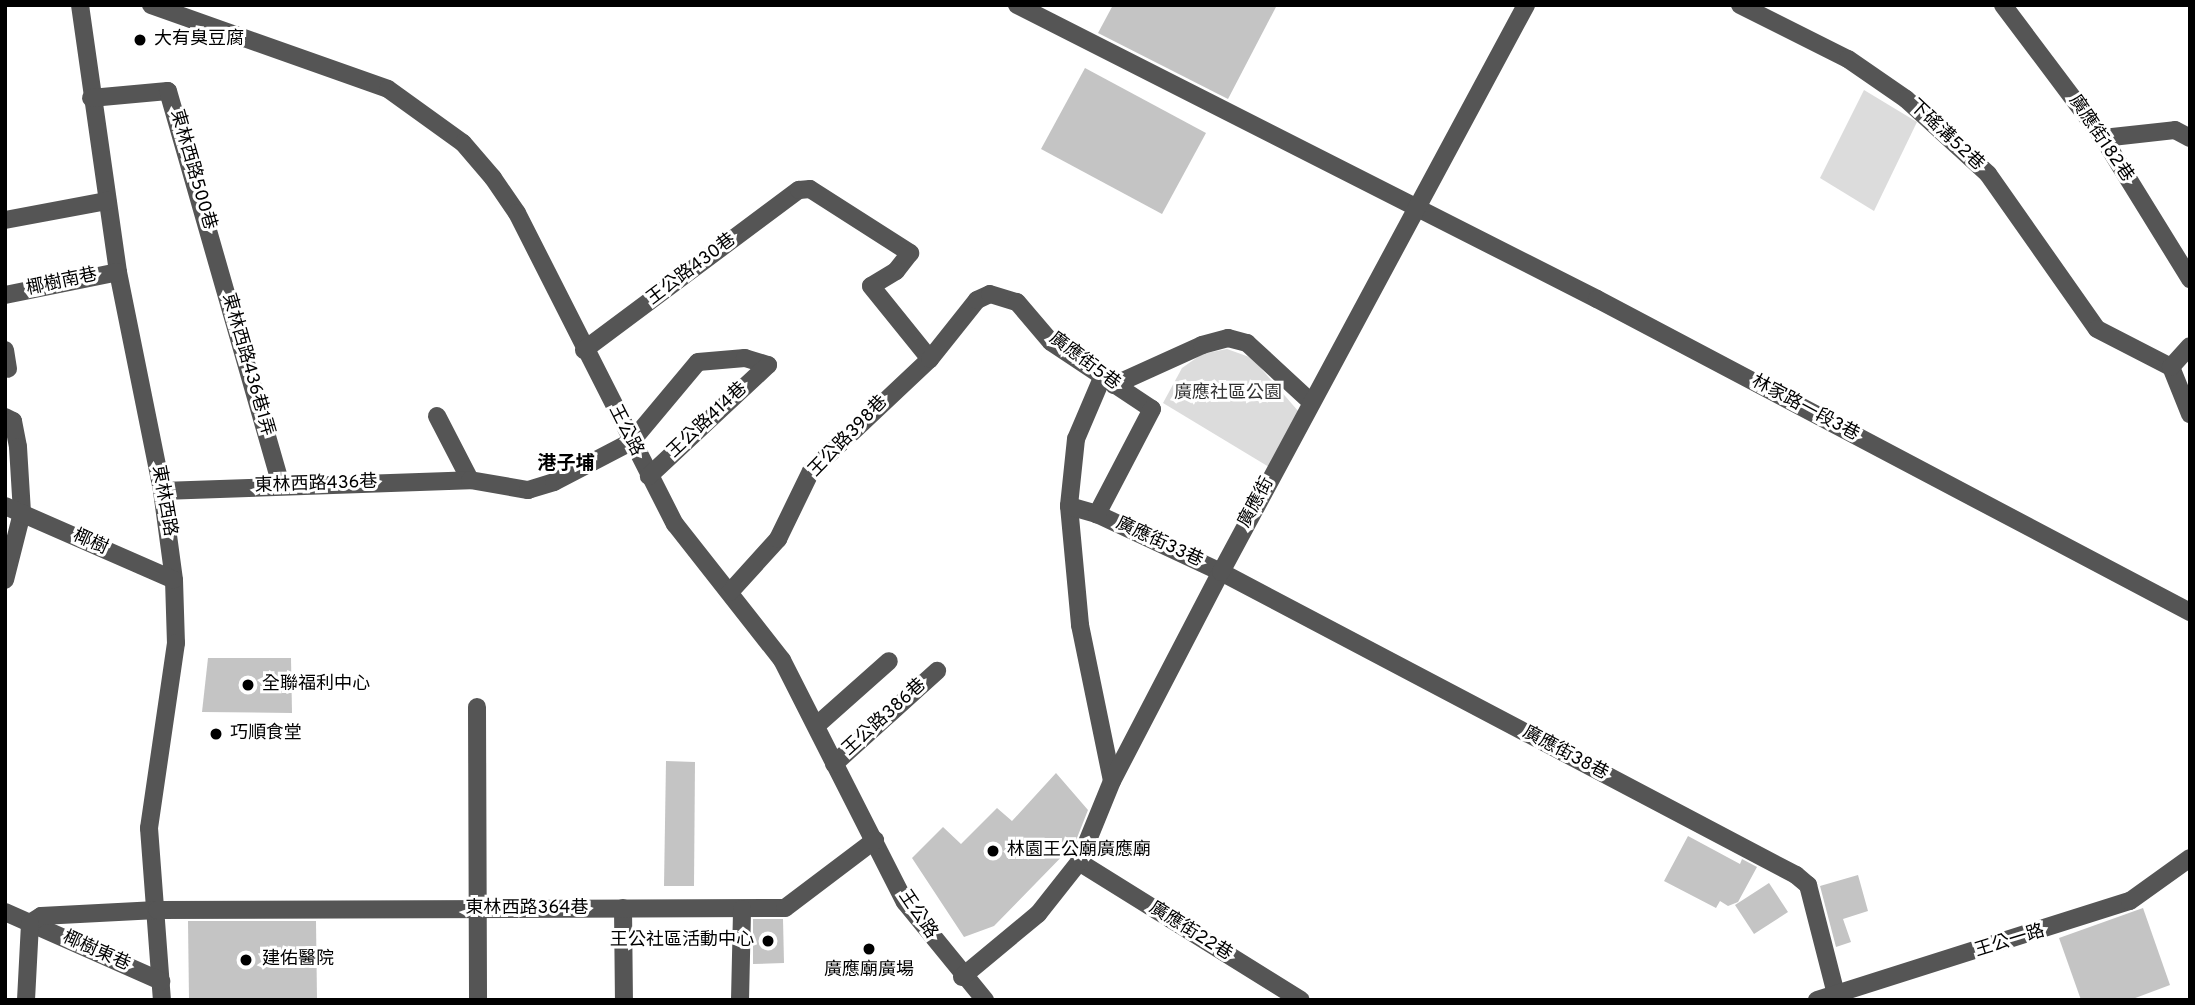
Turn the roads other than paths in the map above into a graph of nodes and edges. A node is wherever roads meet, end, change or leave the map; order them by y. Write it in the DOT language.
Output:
graph roads {
  1 [pos="80,5"];
  2 [pos="151,5"];
  3 [pos="1017,5"];
  4 [pos="1526,5"];
  5 [pos="1740,5"];
  6 [pos="2003,5"];
  7 [pos="92,98"];
  8 [pos="2103,138"];
  9 [pos="2190,138"];
  10 [pos="107,201"];
  11 [pos="1419,207"];
  12 [pos="5,220"];
  13 [pos="213,245"];
  14 [pos="118,272"];
  15 [pos="2190,279"];
  16 [pos="5,295"];
  17 [pos="2190,346"];
  18 [pos="5,350"];
  19 [pos="584,350"];
  20 [pos="930,359"];
  21 [pos="768,365"];
  22 [pos="2171,367"];
  23 [pos="8,369"];
  24 [pos="1108,381"];
  25 [pos="1311,402"];
  26 [pos="1152,409"];
  27 [pos="2190,414"];
  28 [pos="437,416"];
  29 [pos="5,417"];
  30 [pos="631,442"];
  31 [pos="649,476"];
  32 [pos="470,480"];
  33 [pos="281,486"];
  34 [pos="162,491"];
  35 [pos="5,506"];
  36 [pos="1069,506"];
  37 [pos="22,513"];
  38 [pos="1097,514"];
  39 [pos="1221,572"];
  40 [pos="5,580"];
  41 [pos="174,580"];
  42 [pos="730,592"];
  43 [pos="2190,612"];
  44 [pos="889,661"];
  45 [pos="937,671"];
  46 [pos="477,707"];
  47 [pos="817,725"];
  48 [pos="834,764"];
  49 [pos="1112,781"];
  50 [pos="875,841"];
  51 [pos="2190,858"];
  52 [pos="1079,862"];
  53 [pos="623,908"];
  54 [pos="476,909"];
  55 [pos="742,909"];
  56 [pos="157,911"];
  57 [pos="5,912"];
  58 [pos="30,923"];
  59 [pos="962,977"];
  60 [pos="162,981"];
  61 [pos="1836,994"];
  62 [pos="33,996"];
  63 [pos="162,1000"];
  64 [pos="478,1000"];
  65 [pos="624,1000"];
  66 [pos="740,1000"];
  67 [pos="985,1000"];
  68 [pos="1301,1000"];
  69 [pos="1817,1000"];
  1 -- 7 [label="street, 東林西路"];
  2 -- 19 [label="street, 王公路"];
  3 -- 11 [label="street, 林家路一段3巷"];
  4 -- 11 [label="street, 廣應街"];
  5 -- 22 [label="street, 下磘溝52巷"];
  6 -- 8 [label="street, 廣應街182巷"];
  7 -- 10 [label="street, 東林西路"];
  7 -- 13 [label="street, 東林西路500巷"];
  8 -- 9 [label="street"];
  8 -- 15 [label="street, 廣應街182巷"];
  10 -- 12 [label="street"];
  10 -- 14 [label="street, 東林西路"];
  11 -- 25 [label="street, 廣應街"];
  11 -- 43 [label="street, 林家路一段3巷"];
  13 -- 33 [label="street, 東林西路436巷1弄"];
  14 -- 16 [label="street, 椰樹南巷"];
  14 -- 34 [label="street, 東林西路"];
  17 -- 22 [label="street"];
  18 -- 23 [label="street"];
  19 -- 20 [label="street, 王公路430巷"];
  19 -- 30 [label="street, 王公路"];
  20 -- 24 [label="street, 廣應街5巷"];
  20 -- 42 [label="street, 王公路398巷"];
  21 -- 30 [label="street, 東林西路436巷"];
  21 -- 31 [label="street, 王公路414巷"];
  22 -- 27 [label="street"];
  24 -- 25 [label="street"];
  24 -- 26 [label="street, 廣應街5巷"];
  24 -- 36 [label="street"];
  25 -- 39 [label="street, 廣應街"];
  26 -- 38 [label="street, 廣應街33巷"];
  28 -- 32 [label="street"];
  29 -- 37 [label="street"];
  30 -- 31 [label="street, 王公路"];
  30 -- 32 [label="street, 東林西路436巷"];
  31 -- 42 [label="street, 王公路"];
  32 -- 33 [label="street, 東林西路436巷"];
  33 -- 34 [label="street, 東林西路436巷"];
  34 -- 41 [label="street, 東林西路"];
  35 -- 37 [label="street, 椰樹"];
  36 -- 38 [label="street, 廣應街33巷"];
  36 -- 49 [label="street"];
  37 -- 40 [label="street"];
  37 -- 41 [label="street, 椰樹"];
  38 -- 39 [label="street, 廣應街33巷"];
  39 -- 49 [label="street, 廣應街"];
  39 -- 61 [label="street, 廣應街38巷"];
  41 -- 56 [label="street, 東林西路"];
  42 -- 47 [label="street, 王公路"];
  44 -- 47 [label="street"];
  45 -- 48 [label="street, 王公路386巷"];
  46 -- 54 [label="street"];
  47 -- 48 [label="street, 王公路"];
  48 -- 50 [label="street, 王公路"];
  49 -- 52 [label="street, 廣應街"];
  50 -- 55 [label="street, 東林西路364巷"];
  50 -- 59 [label="street, 王公路"];
  51 -- 61 [label="street, 王公一路"];
  52 -- 59 [label="street, 廣應街"];
  52 -- 68 [label="street, 廣應街22巷"];
  53 -- 54 [label="street, 東林西路364巷"];
  53 -- 55 [label="street, 東林西路364巷"];
  53 -- 65 [label="street"];
  54 -- 56 [label="street, 東林西路364巷"];
  54 -- 64 [label="street"];
  55 -- 66 [label="street"];
  56 -- 58 [label="street, 椰樹東巷"];
  56 -- 60 [label="street, 東林西路"];
  57 -- 58 [label="street, 椰樹東巷"];
  58 -- 60 [label="street, 椰樹東巷"];
  58 -- 62 [label="street"];
  59 -- 67 [label="street, 王公路"];
  60 -- 63 [label="street, 東林西路"];
  61 -- 69 [label="street, 王公一路"];
}
